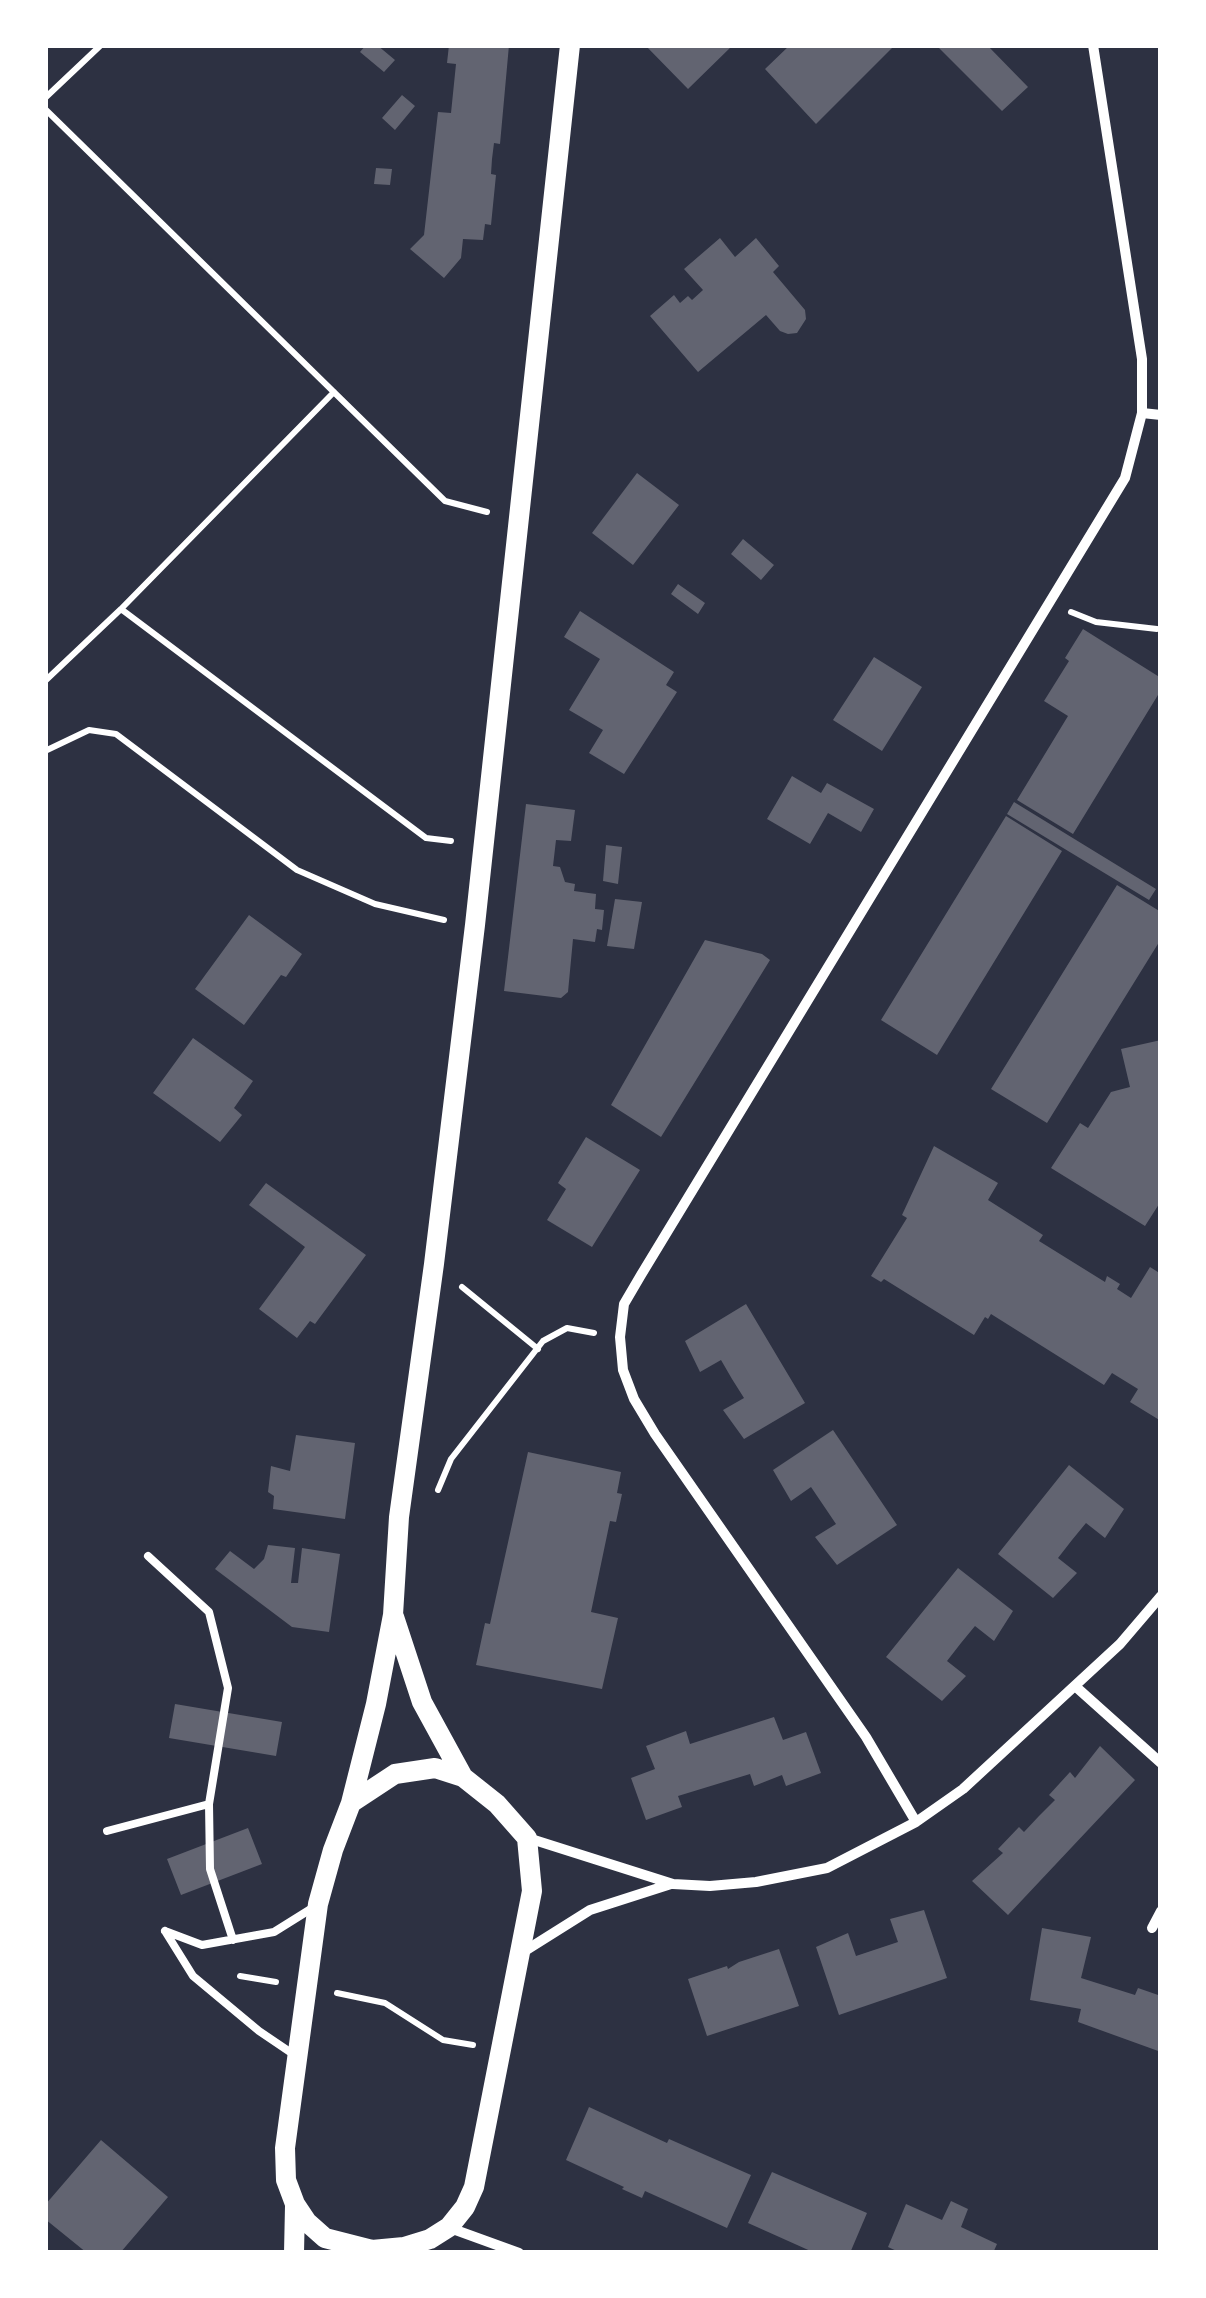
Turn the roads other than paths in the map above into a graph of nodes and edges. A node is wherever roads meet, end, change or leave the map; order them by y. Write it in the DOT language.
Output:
graph roads {
  1 [pos="570,45"];
  2 [pos="1093,45"];
  3 [pos="1142,413"];
  4 [pos="1161,415"];
  5 [pos="148,1556"];
  6 [pos="1161,1596"];
  7 [pos="393,1616"];
  8 [pos="1075,1686"];
  9 [pos="1161,1763"];
  10 [pos="463,1777"];
  11 [pos="351,1803"];
  12 [pos="209,1804"];
  13 [pos="916,1822"];
  14 [pos="106,1831"];
  15 [pos="527,1838"];
  16 [pos="673,1884"];
  17 [pos="318,1904"];
  18 [pos="1161,1911"];
  19 [pos="1152,1928"];
  20 [pos="232,1940"];
  21 [pos="519,1954"];
  22 [pos="299,2058"];
  23 [pos="295,2204"];
  24 [pos="449,2228"];
  25 [pos="401,2250"];
  26 [pos="294,2253"];
  27 [pos="519,2253"];
  1 -- 7 [label="main road"];
  2 -- 3 [label="street"];
  3 -- 4 [label="street"];
  3 -- 13 [label="street"];
  5 -- 12 [label="lane"];
  6 -- 8 [label="street"];
  7 -- 10 [label="main road"];
  7 -- 11 [label="main road"];
  8 -- 9 [label="street"];
  8 -- 13 [label="street"];
  10 -- 11 [label="main road"];
  10 -- 15 [label="main road"];
  11 -- 17 [label="main road"];
  12 -- 14 [label="lane"];
  12 -- 20 [label="lane"];
  13 -- 16 [label="street"];
  15 -- 16 [label="street"];
  15 -- 21 [label="main road"];
  16 -- 21 [label="street"];
  17 -- 20 [label="lane"];
  17 -- 22 [label="main road"];
  18 -- 19 [label="street"];
  20 -- 22 [label="lane"];
  21 -- 24 [label="main road"];
  22 -- 23 [label="main road"];
  23 -- 25 [label="main road"];
  23 -- 26 [label="main road"];
  24 -- 25 [label="main road"];
  24 -- 27 [label="street"];
}
